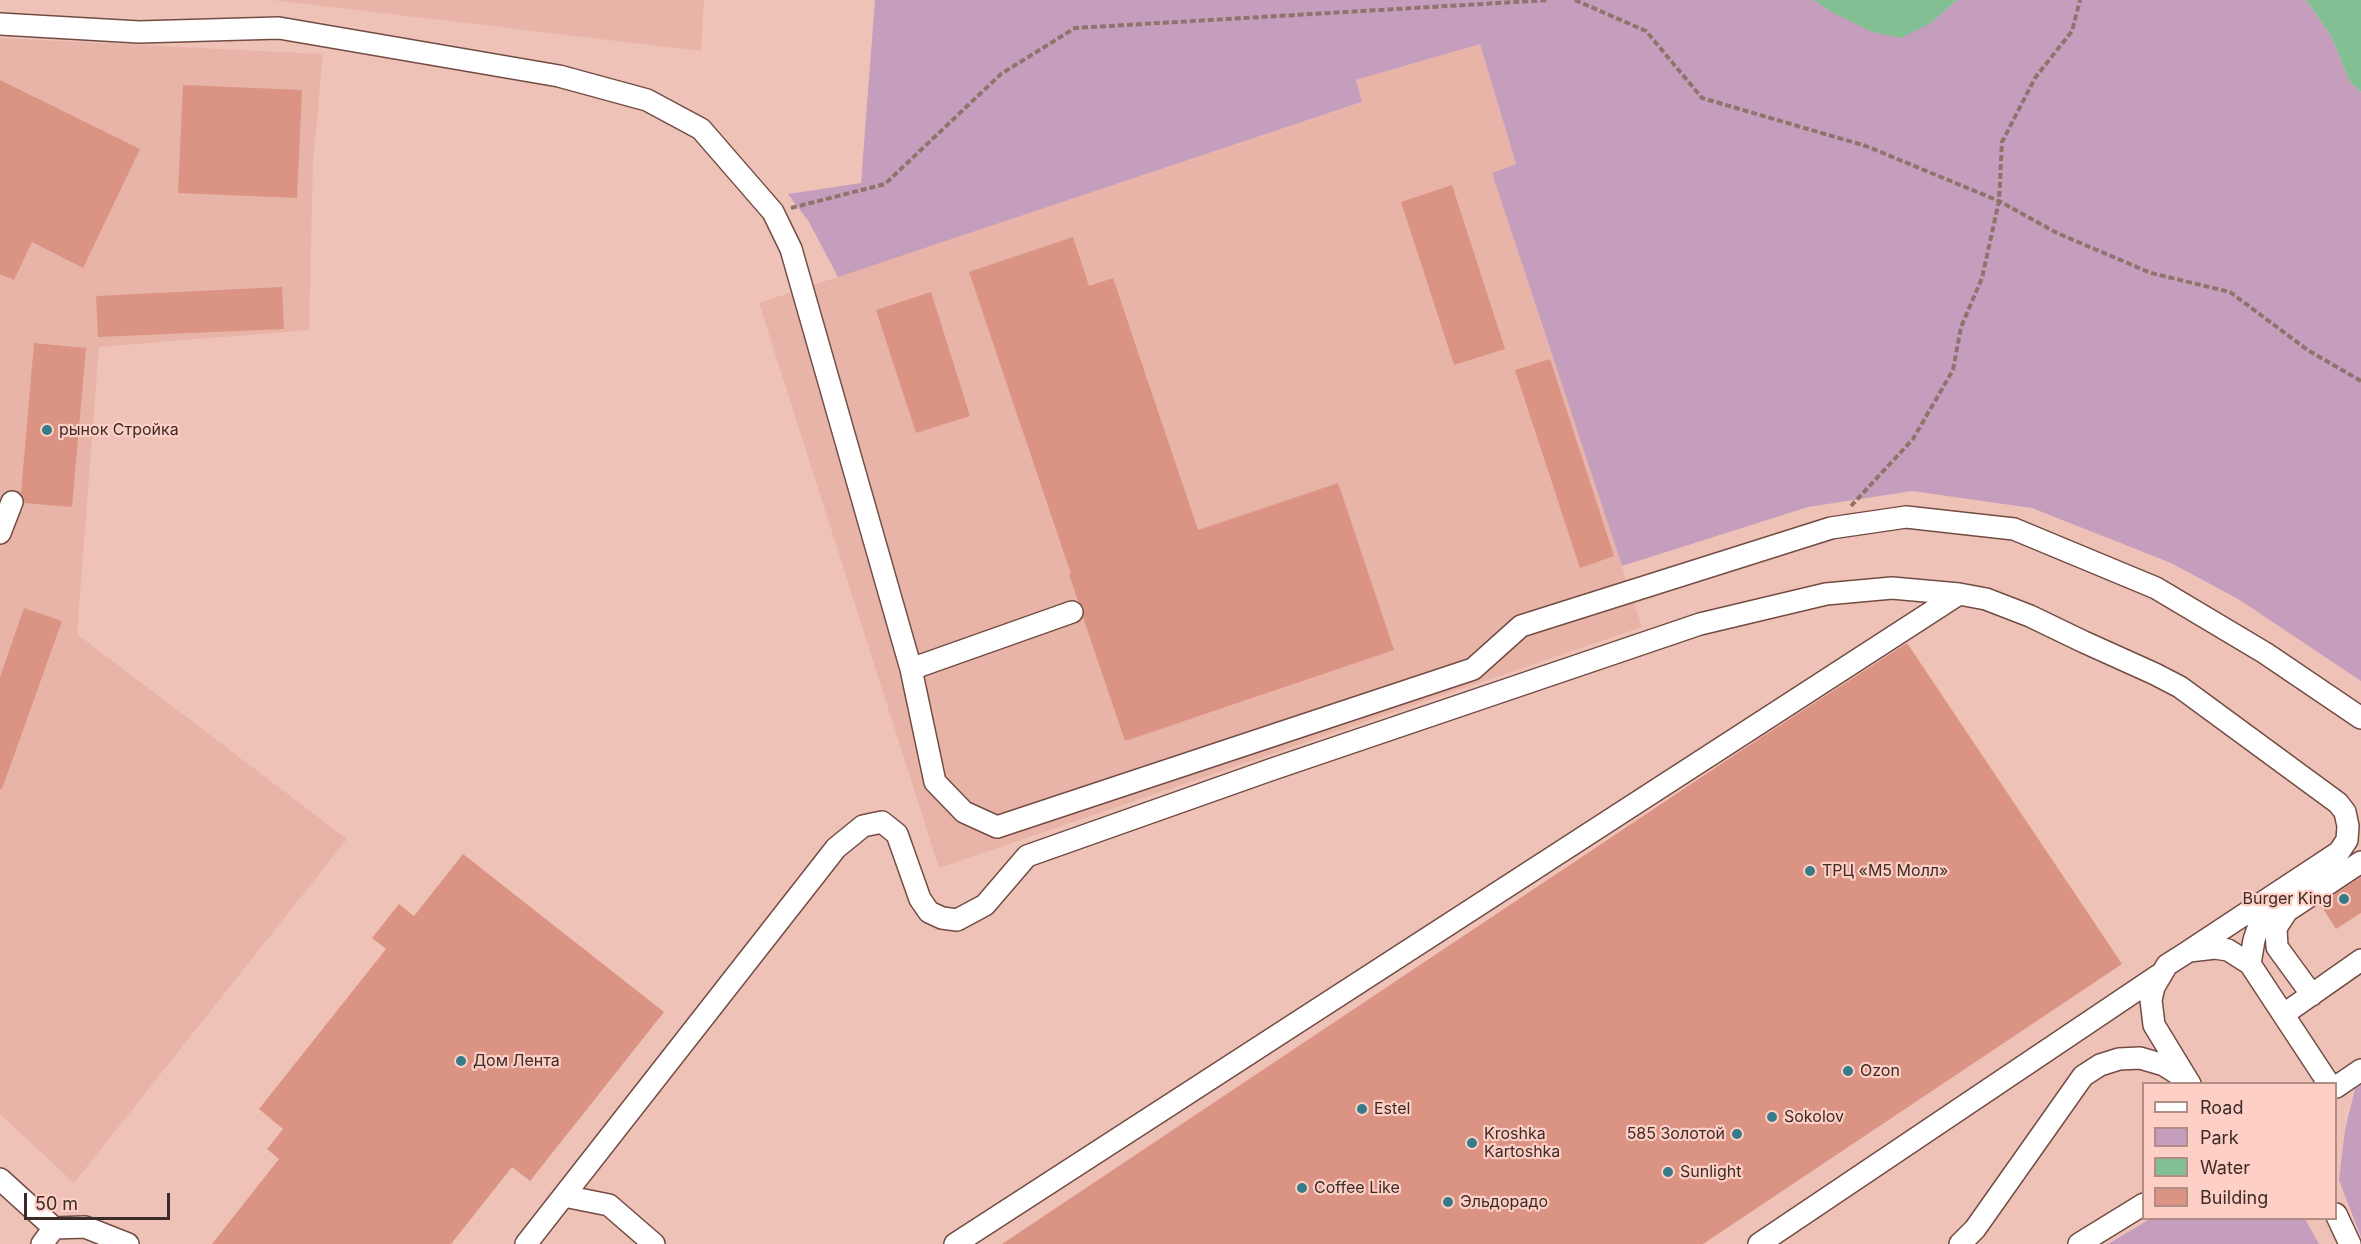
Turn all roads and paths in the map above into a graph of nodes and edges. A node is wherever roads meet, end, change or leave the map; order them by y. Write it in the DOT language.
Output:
graph roads {
  1 [pos="1549,0"];
  2 [pos="1575,0"];
  3 [pos="2080,0"];
  4 [pos="0,24"];
  5 [pos="1999,201"];
  6 [pos="773,212"];
  7 [pos="2361,381"];
  8 [pos="12,502"];
  9 [pos="1831,528"];
  10 [pos="0,533"];
  11 [pos="1959,594"];
  12 [pos="1072,612"];
  13 [pos="911,669"];
  14 [pos="2361,718"];
  15 [pos="2353,816"];
  16 [pos="2361,862"];
  17 [pos="2276,896"];
  18 [pos="2189,951"];
  19 [pos="2361,960"];
  20 [pos="2250,964"];
  21 [pos="2159,975"];
  22 [pos="2312,994"];
  23 [pos="2284,1014"];
  24 [pos="2361,1070"];
  25 [pos="2189,1081"];
  26 [pos="2328,1082"];
  27 [pos="2337,1086"];
  28 [pos="0,1179"];
  29 [pos="564,1196"];
  30 [pos="2142,1205"];
  31 [pos="2337,1216"];
  32 [pos="2322,1220"];
  33 [pos="48,1236"];
  34 [pos="128,1244"];
  35 [pos="526,1244"];
  36 [pos="654,1244"];
  37 [pos="955,1244"];
  38 [pos="1759,1244"];
  39 [pos="1960,1244"];
  40 [pos="2079,1244"];
  41 [pos="2334,1244"];
  42 [pos="2350,1244"];
  1 -- 6 [label="path"];
  2 -- 5 [label="path"];
  3 -- 5 [label="path"];
  4 -- 6 [label="street"];
  5 -- 7 [label="path"];
  5 -- 9 [label="path"];
  6 -- 13 [label="street"];
  8 -- 10 [label="street"];
  9 -- 13 [label="street"];
  9 -- 14 [label="street"];
  11 -- 15 [label="street"];
  11 -- 29 [label="street"];
  11 -- 37 [label="street"];
  12 -- 13 [label="street"];
  15 -- 17 [label="street"];
  16 -- 22 [label="street"];
  17 -- 18 [label="street"];
  17 -- 20 [label="street"];
  18 -- 20 [label="street"];
  18 -- 21 [label="street"];
  19 -- 22 [label="street"];
  20 -- 23 [label="street"];
  21 -- 25 [label="street"];
  21 -- 38 [label="street"];
  22 -- 23 [label="street"];
  23 -- 26 [label="street"];
  24 -- 27 [label="street"];
  25 -- 39 [label="street"];
  28 -- 33 [label="street"];
  29 -- 35 [label="street"];
  29 -- 36 [label="street"];
  30 -- 40 [label="street"];
  31 -- 42 [label="street"];
  32 -- 41 [label="street"];
  33 -- 34 [label="street"];
}
